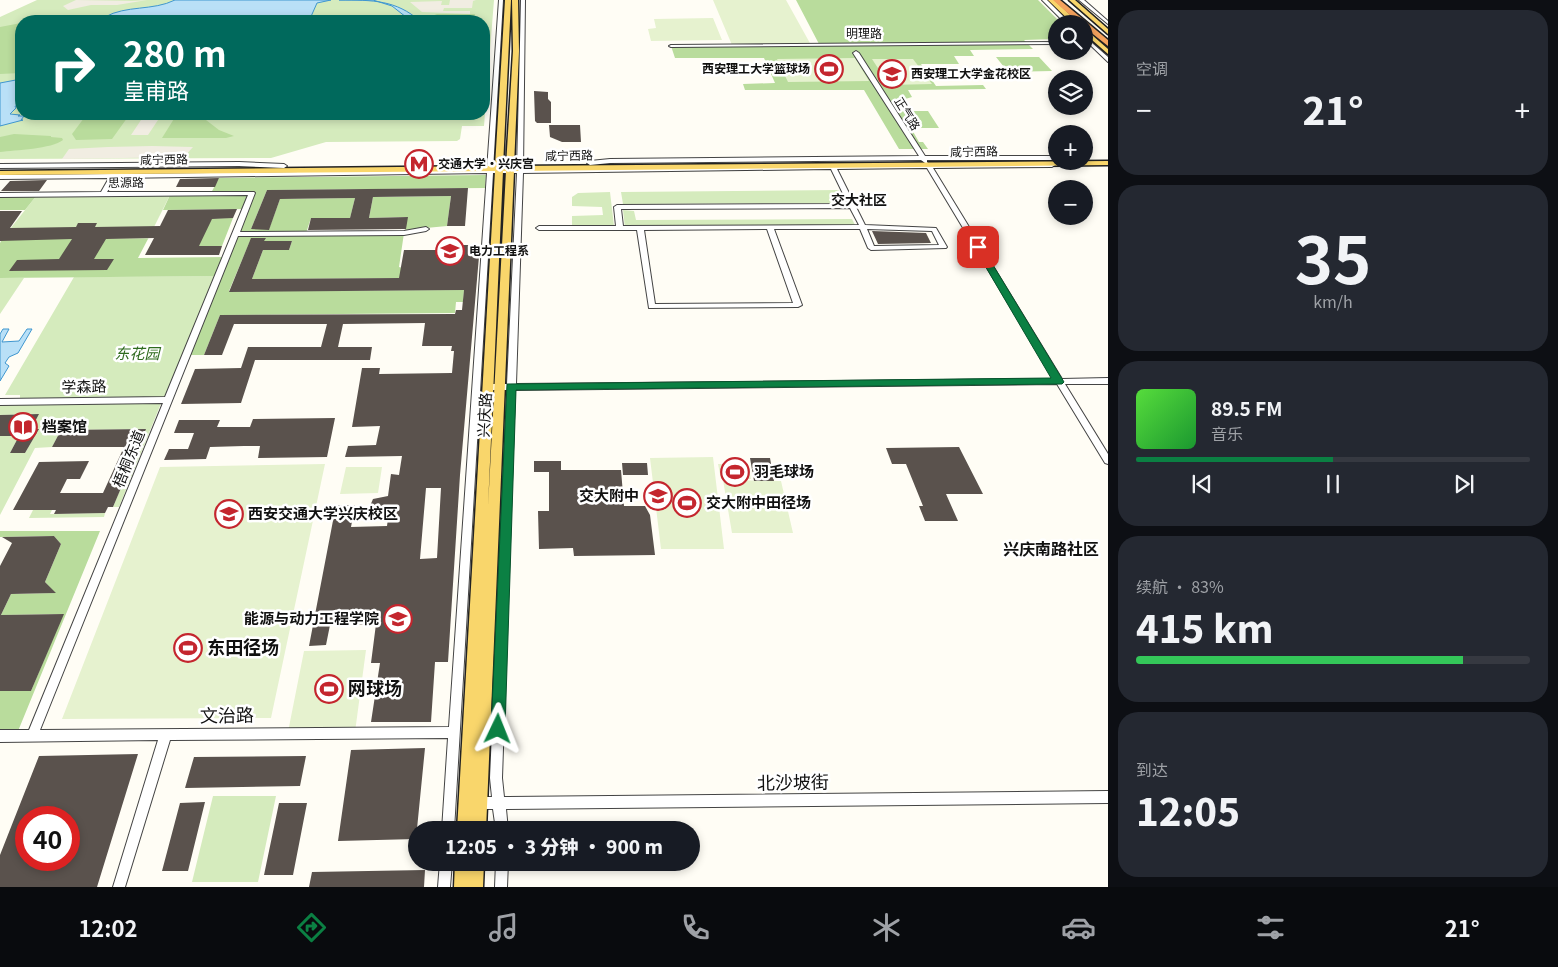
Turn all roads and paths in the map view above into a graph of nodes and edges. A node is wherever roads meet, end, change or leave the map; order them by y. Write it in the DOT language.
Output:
graph roads {
  1 [pos="501,0"];
  2 [pos="508,0"];
  3 [pos="515,0"];
  4 [pos="523,0"];
  5 [pos="1044,0"];
  6 [pos="1051,0"];
  7 [pos="1056,0"];
  8 [pos="1070,0"];
  9 [pos="1081,0"];
  10 [pos="1066,8"];
  11 [pos="1060,15"];
  12 [pos="1067,15"];
  13 [pos="1105,18"];
  14 [pos="1108,24"];
  15 [pos="1108,32"];
  16 [pos="1093,38"];
  17 [pos="1108,38"];
  18 [pos="1048,43"];
  19 [pos="1093,43"];
  20 [pos="1098,43"];
  21 [pos="843,44"];
  22 [pos="859,44"];
  23 [pos="1108,44"];
  24 [pos="671,46"];
  25 [pos="1093,46"];
  26 [pos="1108,52"];
  27 [pos="856,53"];
  28 [pos="1108,60"];
  29 [pos="1108,156"];
  30 [pos="1093,157"];
  31 [pos="1048,158"];
  32 [pos="926,162"];
  33 [pos="1108,164"];
  34 [pos="284,166"];
  35 [pos="505,168"];
  36 [pos="833,168"];
  37 [pos="0,170"];
  38 [pos="236,171"];
  39 [pos="116,172"];
  40 [pos="265,174"];
  41 [pos="0,177"];
  42 [pos="252,193"];
  43 [pos="103,194"];
  44 [pos="0,195"];
  45 [pos="852,206"];
  46 [pos="770,227"];
  47 [pos="863,227"];
  48 [pos="538,228"];
  49 [pos="620,228"];
  50 [pos="640,228"];
  51 [pos="426,229"];
  52 [pos="235,234"];
  53 [pos="1108,381"];
  54 [pos="1058,382"];
  55 [pos="499,387"];
  56 [pos="168,400"];
  57 [pos="0,402"];
  58 [pos="1108,461"];
  59 [pos="454,732"];
  60 [pos="166,734"];
  61 [pos="0,736"];
  62 [pos="32,736"];
  63 [pos="1108,797"];
  64 [pos="479,803"];
  65 [pos="499,803"];
  66 [pos="449,821"];
  67 [pos="466,821"];
  68 [pos="478,821"];
  69 [pos="501,821"];
  70 [pos="445,871"];
  71 [pos="463,871"];
  72 [pos="476,871"];
  73 [pos="502,871"];
  74 [pos="120,887"];
  75 [pos="444,887"];
  76 [pos="462,887"];
  77 [pos="475,887"];
  78 [pos="501,887"];
  1 -- 35 [label="street"];
  2 -- 35 [label="main road, 兴庆路"];
  3 -- 35 [label="main road, 兴庆路"];
  4 -- 35 [label="street"];
  5 -- 11 [label="street"];
  6 -- 10 [label="highway"];
  6 -- 12 [label="main road"];
  7 -- 10 [label="highway"];
  8 -- 15 [label="main road"];
  8 -- 17 [label="highway"];
  9 -- 13 [label="street"];
  10 -- 23 [label="highway"];
  13 -- 14 [label="street"];
  16 -- 20 [label="main road"];
  18 -- 22 [label="street, 明理路"];
  19 -- 20 [label="street"];
  20 -- 26 [label="main road"];
  21 -- 22 [label="street, 明理路"];
  21 -- 24 [label="street, 明理路"];
  21 -- 27 [label="street"];
  22 -- 27 [label="street"];
  25 -- 28 [label="street"];
  27 -- 32 [label="street, 正气路"];
  29 -- 30 [label="main road"];
  31 -- 32 [label="main road, 咸宁西路"];
  32 -- 33 [label="main road, 咸宁西路"];
  32 -- 35 [label="main road, 咸宁西路"];
  32 -- 35 [label="main road, 咸宁西路"];
  32 -- 36 [label="street"];
  32 -- 54 [label="street"];
  34 -- 35 [label="main road, 咸宁西路"];
  34 -- 37 [label="street"];
  34 -- 39 [label="main road, 咸宁西路"];
  35 -- 36 [label="street"];
  35 -- 38 [label="main road, 咸宁西路"];
  35 -- 40 [label="street"];
  35 -- 55 [label="main road, 兴庆路"];
  35 -- 55 [label="street"];
  35 -- 59 [label="street"];
  36 -- 45 [label="street"];
  37 -- 39 [label="main road, 咸宁西路"];
  38 -- 39 [label="main road, 咸宁西路"];
  38 -- 40 [label="main road"];
  39 -- 40 [label="street"];
  39 -- 41 [label="street"];
  39 -- 43 [label="street"];
  42 -- 43 [label="street, 思源路"];
  42 -- 52 [label="street, 梧桐东道"];
  43 -- 44 [label="street, 思源路"];
  45 -- 47 [label="street"];
  45 -- 49 [label="street"];
  46 -- 47 [label="street"];
  46 -- 50 [label="street"];
  46 -- 50 [label="street"];
  47 -- 47 [label="street"];
  48 -- 49 [label="street"];
  49 -- 50 [label="street"];
  51 -- 52 [label="street"];
  52 -- 56 [label="street, 梧桐东道"];
  53 -- 54 [label="street"];
  54 -- 55 [label="street"];
  54 -- 58 [label="street"];
  55 -- 64 [label="main road, 兴庆路"];
  55 -- 65 [label="street"];
  55 -- 67 [label="main road, 兴庆路"];
  56 -- 57 [label="street, 学森路"];
  56 -- 62 [label="street, 梧桐东道"];
  59 -- 60 [label="street, 文治路"];
  59 -- 66 [label="street"];
  60 -- 62 [label="street, 文治路"];
  60 -- 74 [label="street"];
  61 -- 62 [label="street, 文治路"];
  63 -- 65 [label="street, 北沙坡街"];
  64 -- 65 [label="street, 北沙坡街"];
  64 -- 68 [label="main road, 兴庆路"];
  65 -- 69 [label="street"];
  70 -- 75 [label="street"];
  71 -- 76 [label="main road"];
  72 -- 77 [label="main road"];
  73 -- 78 [label="street"];
}
